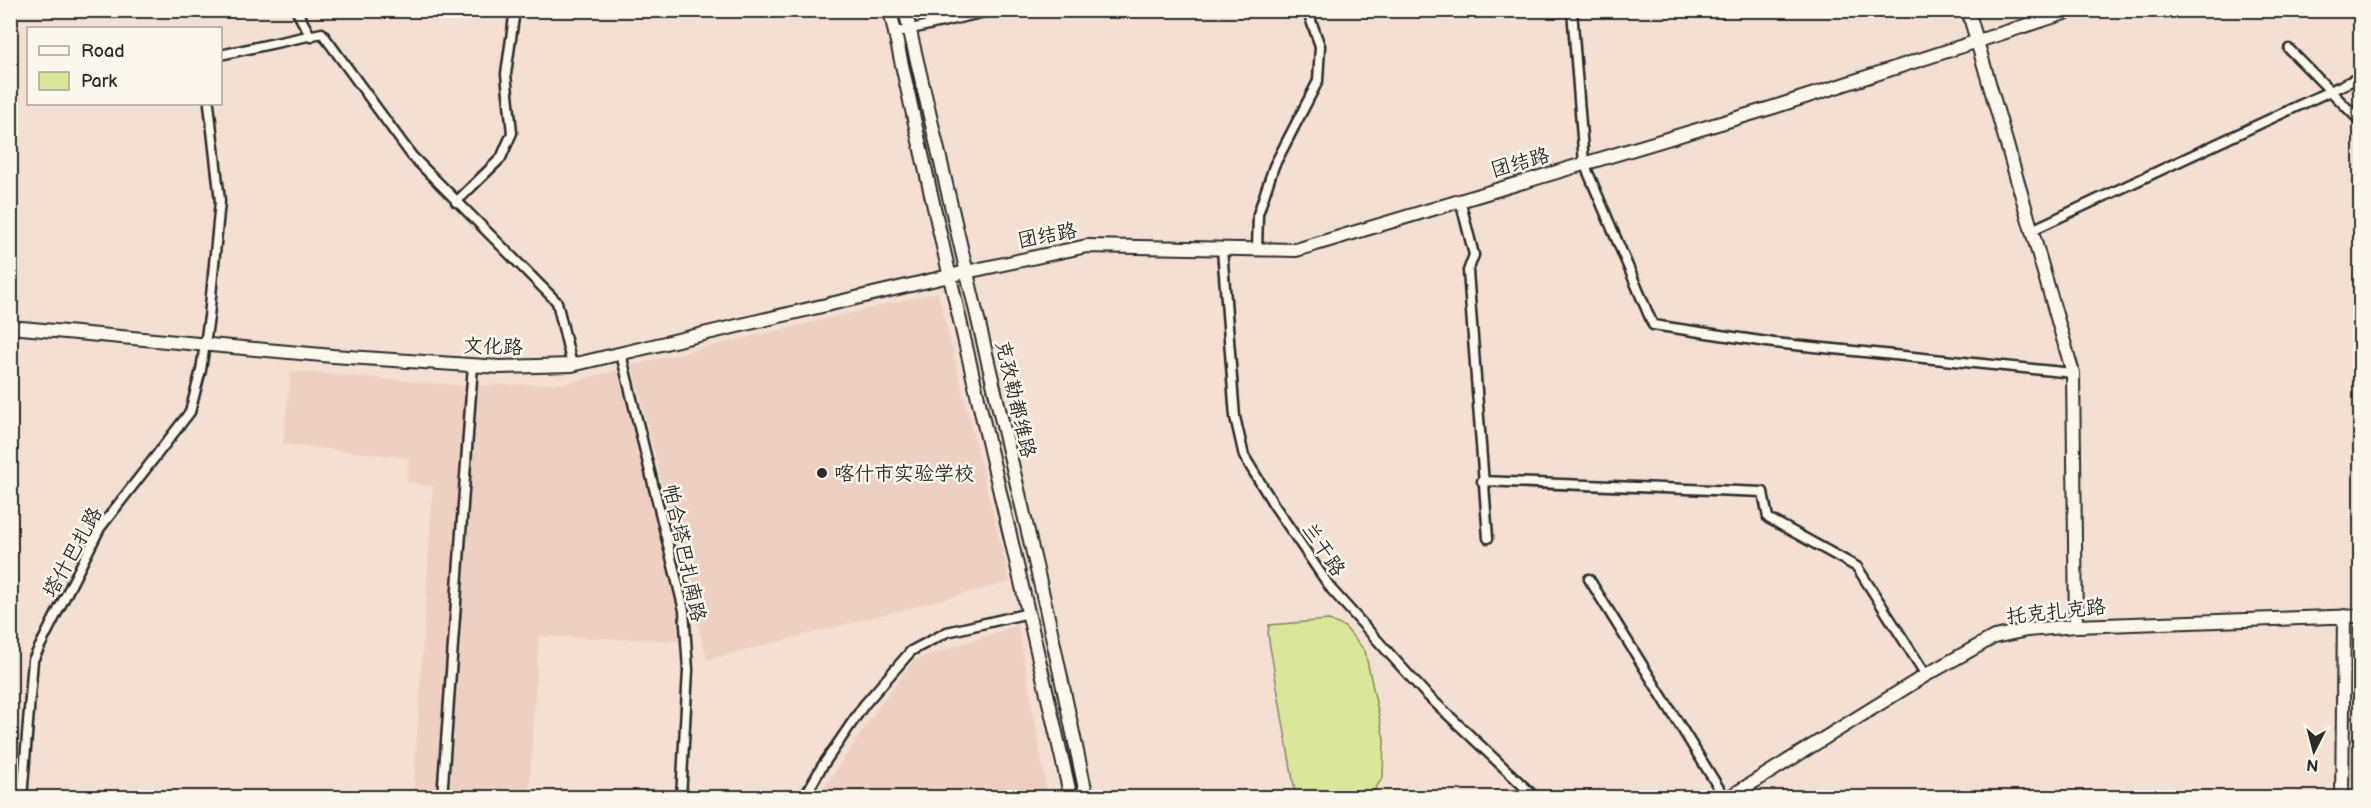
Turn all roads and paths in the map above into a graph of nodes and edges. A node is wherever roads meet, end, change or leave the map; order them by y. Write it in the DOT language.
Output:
graph roads {
  1 [pos="296,10"];
  2 [pos="515,10"];
  3 [pos="890,10"];
  4 [pos="905,10"];
  5 [pos="993,10"];
  6 [pos="1310,10"];
  7 [pos="1572,10"];
  8 [pos="1968,10"];
  9 [pos="2074,10"];
  10 [pos="909,29"];
  11 [pos="894,33"];
  12 [pos="311,37"];
  13 [pos="1977,41"];
  14 [pos="2289,49"];
  15 [pos="222,55"];
  16 [pos="2361,77"];
  17 [pos="2330,91"];
  18 [pos="209,105"];
  19 [pos="2361,121"];
  20 [pos="1584,163"];
  21 [pos="1460,200"];
  22 [pos="456,202"];
  23 [pos="2032,230"];
  24 [pos="1222,249"];
  25 [pos="1257,250"];
  26 [pos="966,272"];
  27 [pos="948,276"];
  28 [pos="10,327"];
  29 [pos="205,344"];
  30 [pos="621,354"];
  31 [pos="473,365"];
  32 [pos="572,366"];
  33 [pos="2073,373"];
  34 [pos="1482,482"];
  35 [pos="1488,538"];
  36 [pos="1589,579"];
  37 [pos="1029,613"];
  38 [pos="2344,616"];
  39 [pos="2361,616"];
  40 [pos="2076,626"];
  41 [pos="1926,675"];
  42 [pos="22,798"];
  43 [pos="442,798"];
  44 [pos="681,798"];
  45 [pos="804,798"];
  46 [pos="1071,798"];
  47 [pos="1086,798"];
  48 [pos="1536,798"];
  49 [pos="1727,798"];
  50 [pos="2342,798"];
  1 -- 12 [label="street"];
  2 -- 22 [label="street"];
  3 -- 11 [label="main road, 克孜勒都维路"];
  4 -- 10 [label="main road, 克孜勒都维路"];
  5 -- 10 [label="street"];
  6 -- 25 [label="street"];
  7 -- 20 [label="street"];
  8 -- 13 [label="main road"];
  9 -- 13 [label="main road, 团结路"];
  10 -- 11 [label="street"];
  10 -- 26 [label="main road, 克孜勒都维路"];
  11 -- 27 [label="main road, 克孜勒都维路"];
  12 -- 15 [label="street"];
  12 -- 22 [label="street"];
  13 -- 20 [label="main road, 团结路"];
  13 -- 23 [label="main road"];
  14 -- 17 [label="street"];
  16 -- 17 [label="street"];
  17 -- 19 [label="street"];
  17 -- 23 [label="street"];
  18 -- 29 [label="street, 塔什巴扎路"];
  20 -- 21 [label="main road, 团结路"];
  20 -- 33 [label="street"];
  21 -- 25 [label="main road, 团结路"];
  21 -- 34 [label="street"];
  22 -- 32 [label="street"];
  23 -- 33 [label="main road"];
  24 -- 25 [label="main road, 团结路"];
  24 -- 26 [label="main road, 团结路"];
  24 -- 48 [label="street, 兰干路"];
  26 -- 27 [label="main road, 文化路"];
  26 -- 47 [label="main road, 克孜勒都维路"];
  27 -- 30 [label="main road, 文化路"];
  27 -- 37 [label="main road, 克孜勒都维路"];
  28 -- 29 [label="main road, 文化路"];
  29 -- 31 [label="main road, 文化路"];
  29 -- 42 [label="street, 塔什巴扎路"];
  30 -- 32 [label="main road, 文化路"];
  30 -- 44 [label="street, 帕合塔巴扎南路"];
  31 -- 32 [label="main road, 文化路"];
  31 -- 43 [label="street"];
  33 -- 40 [label="main road"];
  34 -- 35 [label="street"];
  34 -- 41 [label="street"];
  36 -- 49 [label="street"];
  37 -- 45 [label="street"];
  37 -- 46 [label="main road, 克孜勒都维路"];
  38 -- 39 [label="main road, 托克扎克路"];
  38 -- 40 [label="main road, 托克扎克路"];
  38 -- 50 [label="main road"];
  40 -- 41 [label="main road, 托克扎克路"];
  41 -- 49 [label="main road, 托克扎克路"];
}
